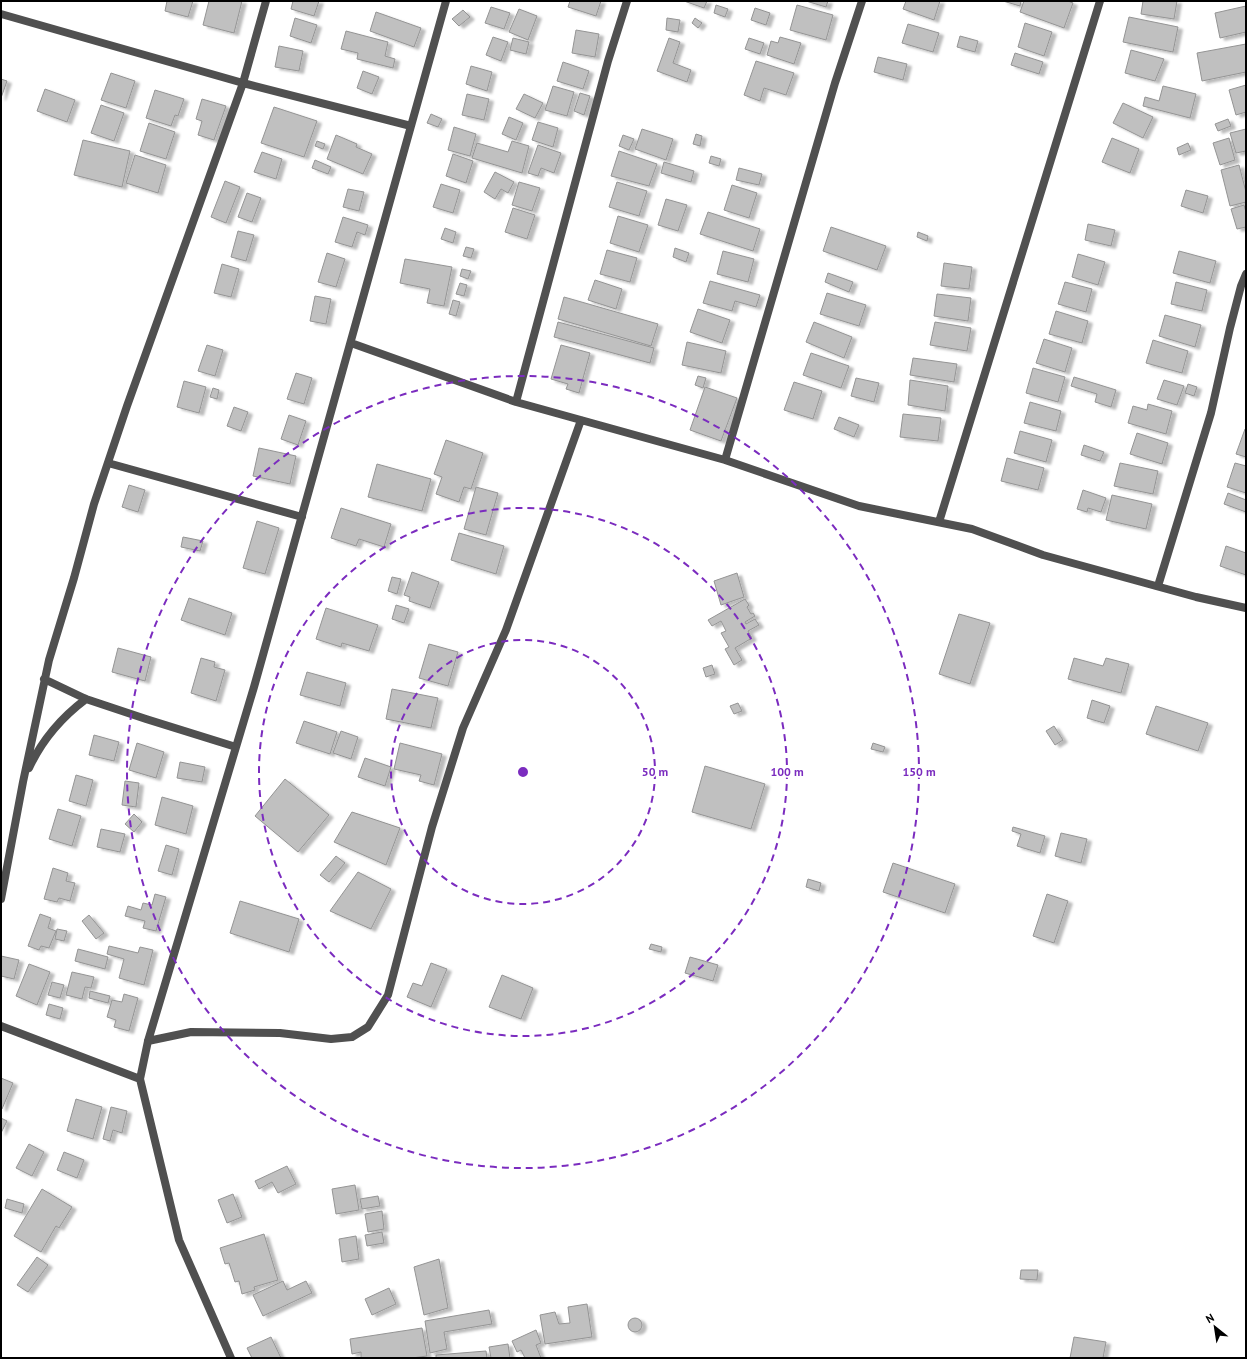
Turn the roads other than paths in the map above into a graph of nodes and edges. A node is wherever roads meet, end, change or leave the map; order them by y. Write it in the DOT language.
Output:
graph roads {
  1 [pos="266,1"];
  2 [pos="446,1"];
  3 [pos="626,1"];
  4 [pos="862,1"];
  5 [pos="1100,1"];
  6 [pos="1,14"];
  7 [pos="243,83"];
  8 [pos="411,126"];
  9 [pos="1246,274"];
  10 [pos="351,343"];
  11 [pos="516,402"];
  12 [pos="580,420"];
  13 [pos="725,460"];
  14 [pos="108,463"];
  15 [pos="302,517"];
  16 [pos="939,522"];
  17 [pos="1158,586"];
  18 [pos="1246,608"];
  19 [pos="44,680"];
  20 [pos="86,698"];
  21 [pos="236,747"];
  22 [pos="23,782"];
  23 [pos="1,900"];
  24 [pos="1,1026"];
  25 [pos="148,1041"];
  26 [pos="140,1078"];
  27 [pos="231,1358"];
  1 -- 7 [label="street"];
  2 -- 8 [label="street"];
  3 -- 11 [label="street"];
  4 -- 13 [label="street"];
  5 -- 16 [label="street"];
  6 -- 7 [label="street"];
  7 -- 8 [label="street"];
  7 -- 14 [label="street"];
  8 -- 10 [label="street"];
  9 -- 17 [label="street"];
  10 -- 11 [label="street"];
  10 -- 15 [label="street"];
  11 -- 12 [label="street"];
  12 -- 13 [label="street"];
  12 -- 25 [label="street"];
  13 -- 16 [label="street"];
  14 -- 15 [label="street"];
  14 -- 19 [label="street"];
  15 -- 21 [label="street"];
  16 -- 17 [label="street"];
  17 -- 18 [label="street"];
  19 -- 20 [label="street"];
  19 -- 22 [label="street"];
  20 -- 21 [label="street"];
  20 -- 22 [label="street"];
  21 -- 25 [label="street"];
  22 -- 23 [label="street"];
  24 -- 26 [label="street"];
  25 -- 26 [label="street"];
  26 -- 27 [label="street"];
}
